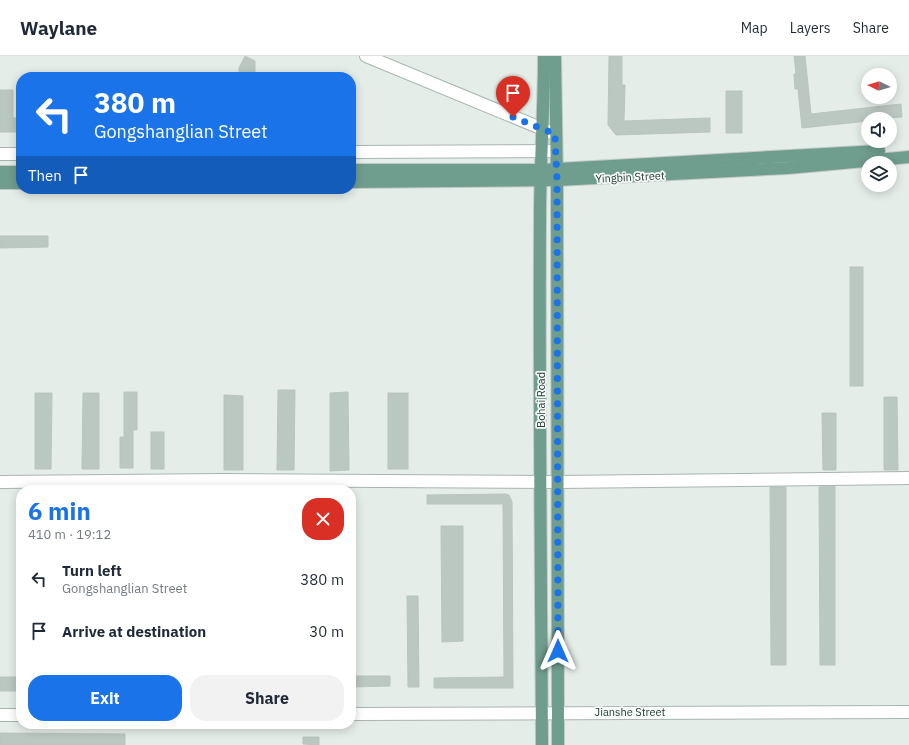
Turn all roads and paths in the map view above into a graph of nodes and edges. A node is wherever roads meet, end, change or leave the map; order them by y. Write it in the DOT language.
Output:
graph roads {
  1 [pos="366,56"];
  2 [pos="544,56"];
  3 [pos="554,56"];
  4 [pos="542,129"];
  5 [pos="555,134"];
  6 [pos="909,149"];
  7 [pos="541,151"];
  8 [pos="555,151"];
  9 [pos="356,152"];
  10 [pos="0,154"];
  11 [pos="16,154"];
  12 [pos="909,157"];
  13 [pos="356,170"];
  14 [pos="0,172"];
  15 [pos="16,172"];
  16 [pos="540,175"];
  17 [pos="556,175"];
  18 [pos="356,182"];
  19 [pos="0,183"];
  20 [pos="16,183"];
  21 [pos="909,478"];
  22 [pos="0,482"];
  23 [pos="541,482"];
  24 [pos="558,482"];
  25 [pos="558,712"];
  26 [pos="909,712"];
  27 [pos="542,713"];
  28 [pos="0,714"];
  29 [pos="16,714"];
  30 [pos="356,714"];
  31 [pos="542,745"];
  32 [pos="558,745"];
  1 -- 4 [label="street"];
  2 -- 4 [label="main road, Bohai Road"];
  3 -- 5 [label="main road, Bohai Road"];
  4 -- 5 [label="street"];
  4 -- 7 [label="main road, Bohai Road"];
  5 -- 8 [label="main road, Bohai Road"];
  6 -- 17 [label="main road, Yingbin Street"];
  7 -- 8 [label="street"];
  7 -- 9 [label="street"];
  7 -- 16 [label="main road, Bohai Road"];
  8 -- 17 [label="main road, Bohai Road"];
  10 -- 11 [label="street"];
  12 -- 17 [label="main road, Yingbin Street"];
  13 -- 16 [label="main road, Yingbin Street"];
  14 -- 15 [label="main road"];
  16 -- 17 [label="main road, Yingbin Street"];
  16 -- 18 [label="main road, Yingbin Street"];
  16 -- 23 [label="main road, Bohai Road"];
  17 -- 24 [label="main road, Bohai Road"];
  19 -- 20 [label="main road"];
  21 -- 24 [label="street"];
  22 -- 23 [label="street"];
  23 -- 24 [label="street"];
  23 -- 27 [label="main road, Bohai Road"];
  24 -- 25 [label="main road, Bohai Road"];
  25 -- 26 [label="street, Jianshe Street"];
  25 -- 27 [label="street, Jianshe Street"];
  25 -- 32 [label="main road, Bohai Road"];
  27 -- 30 [label="street, Jianshe Street"];
  27 -- 31 [label="main road, Bohai Road"];
  28 -- 29 [label="street"];
}
